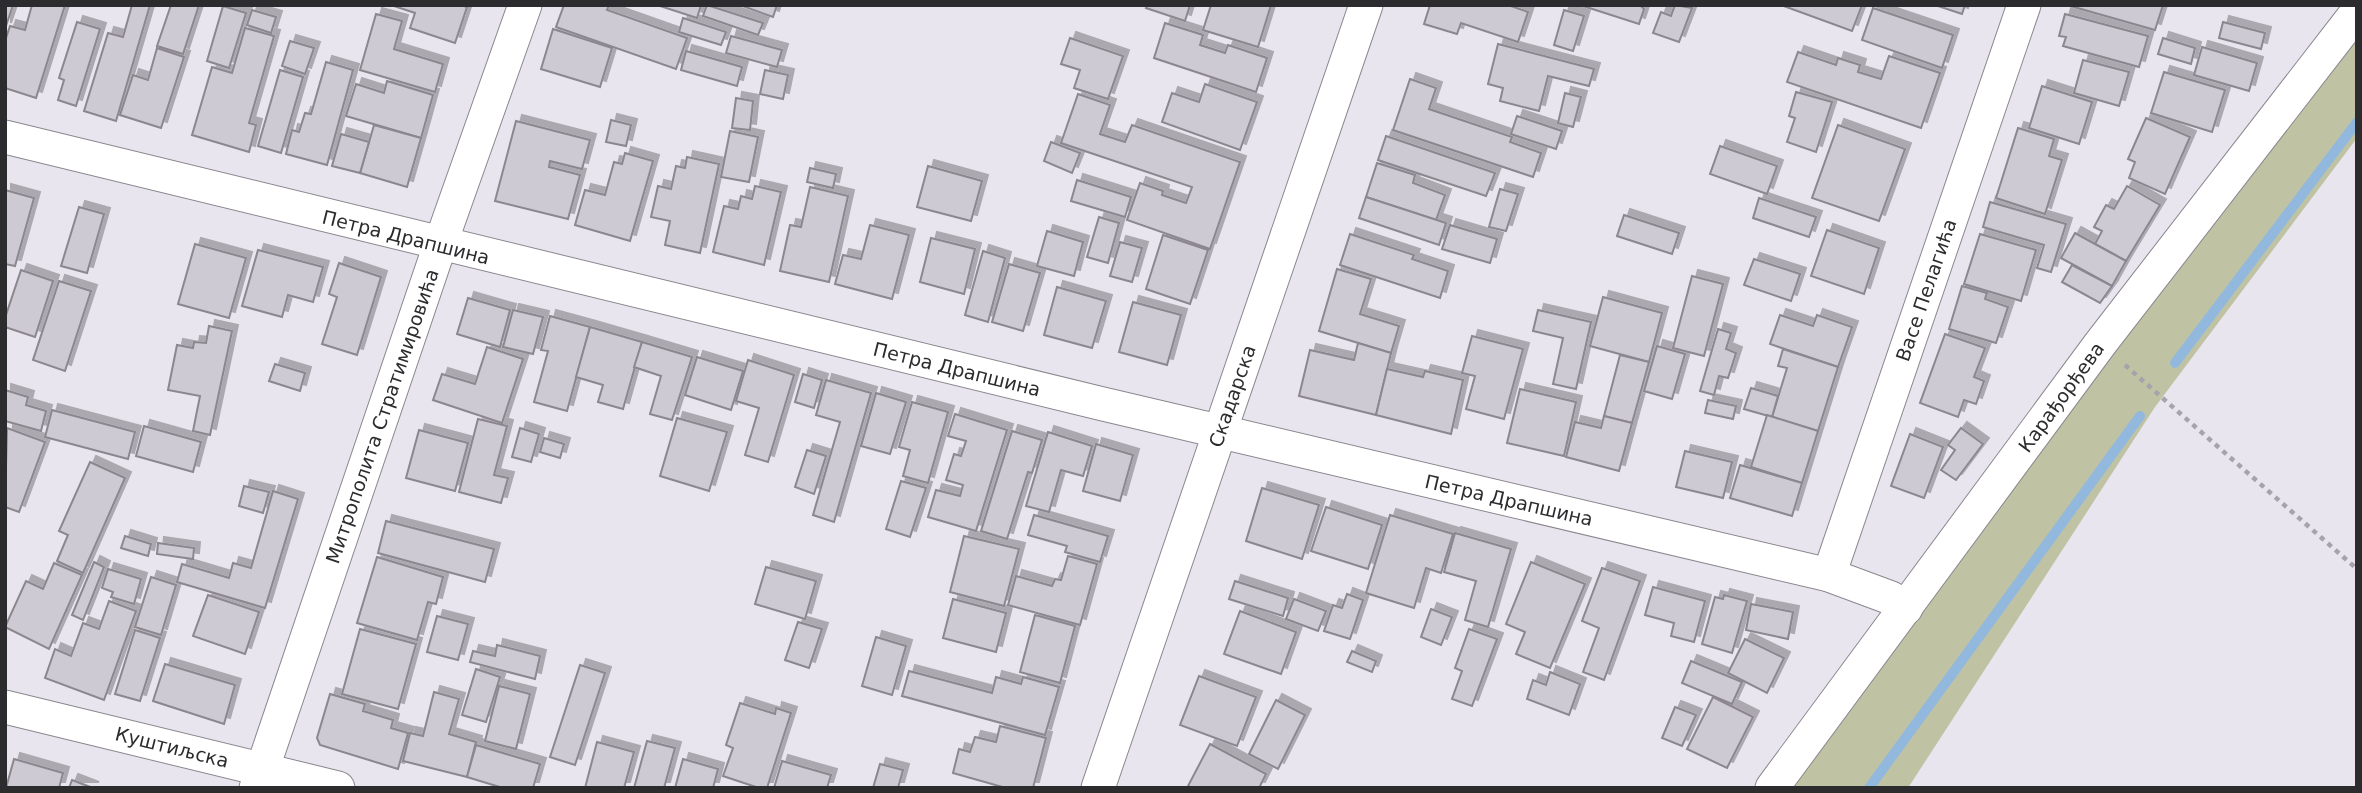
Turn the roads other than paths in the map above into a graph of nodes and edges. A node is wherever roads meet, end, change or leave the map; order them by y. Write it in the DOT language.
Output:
graph roads {
  1 [pos="525,5"];
  2 [pos="1366,5"];
  3 [pos="2024,5"];
  4 [pos="2357,12"];
  5 [pos="5,137"];
  6 [pos="440,245"];
  7 [pos="1220,432"];
  8 [pos="1829,575"];
  9 [pos="1906,608"];
  10 [pos="5,707"];
  11 [pos="259,778"];
  12 [pos="338,788"];
  13 [pos="1098,788"];
  14 [pos="1772,788"];
  1 -- 6 [label="street, Митрополита Стратимировића"];
  2 -- 7 [label="street, Скадарска"];
  3 -- 8 [label="street, Васе Пелагића"];
  4 -- 9 [label="street, Карађорђева"];
  5 -- 6 [label="street, Петра Драпшина"];
  6 -- 7 [label="street, Петра Драпшина"];
  6 -- 11 [label="street, Митрополита Стратимировића"];
  7 -- 8 [label="street, Петра Драпшина"];
  7 -- 13 [label="street, Скадарска"];
  8 -- 9 [label="street, Петра Драпшина"];
  9 -- 14 [label="street, Карађорђева"];
  10 -- 11 [label="street, Куштиљска"];
  11 -- 12 [label="street, Куштиљска"];
}
